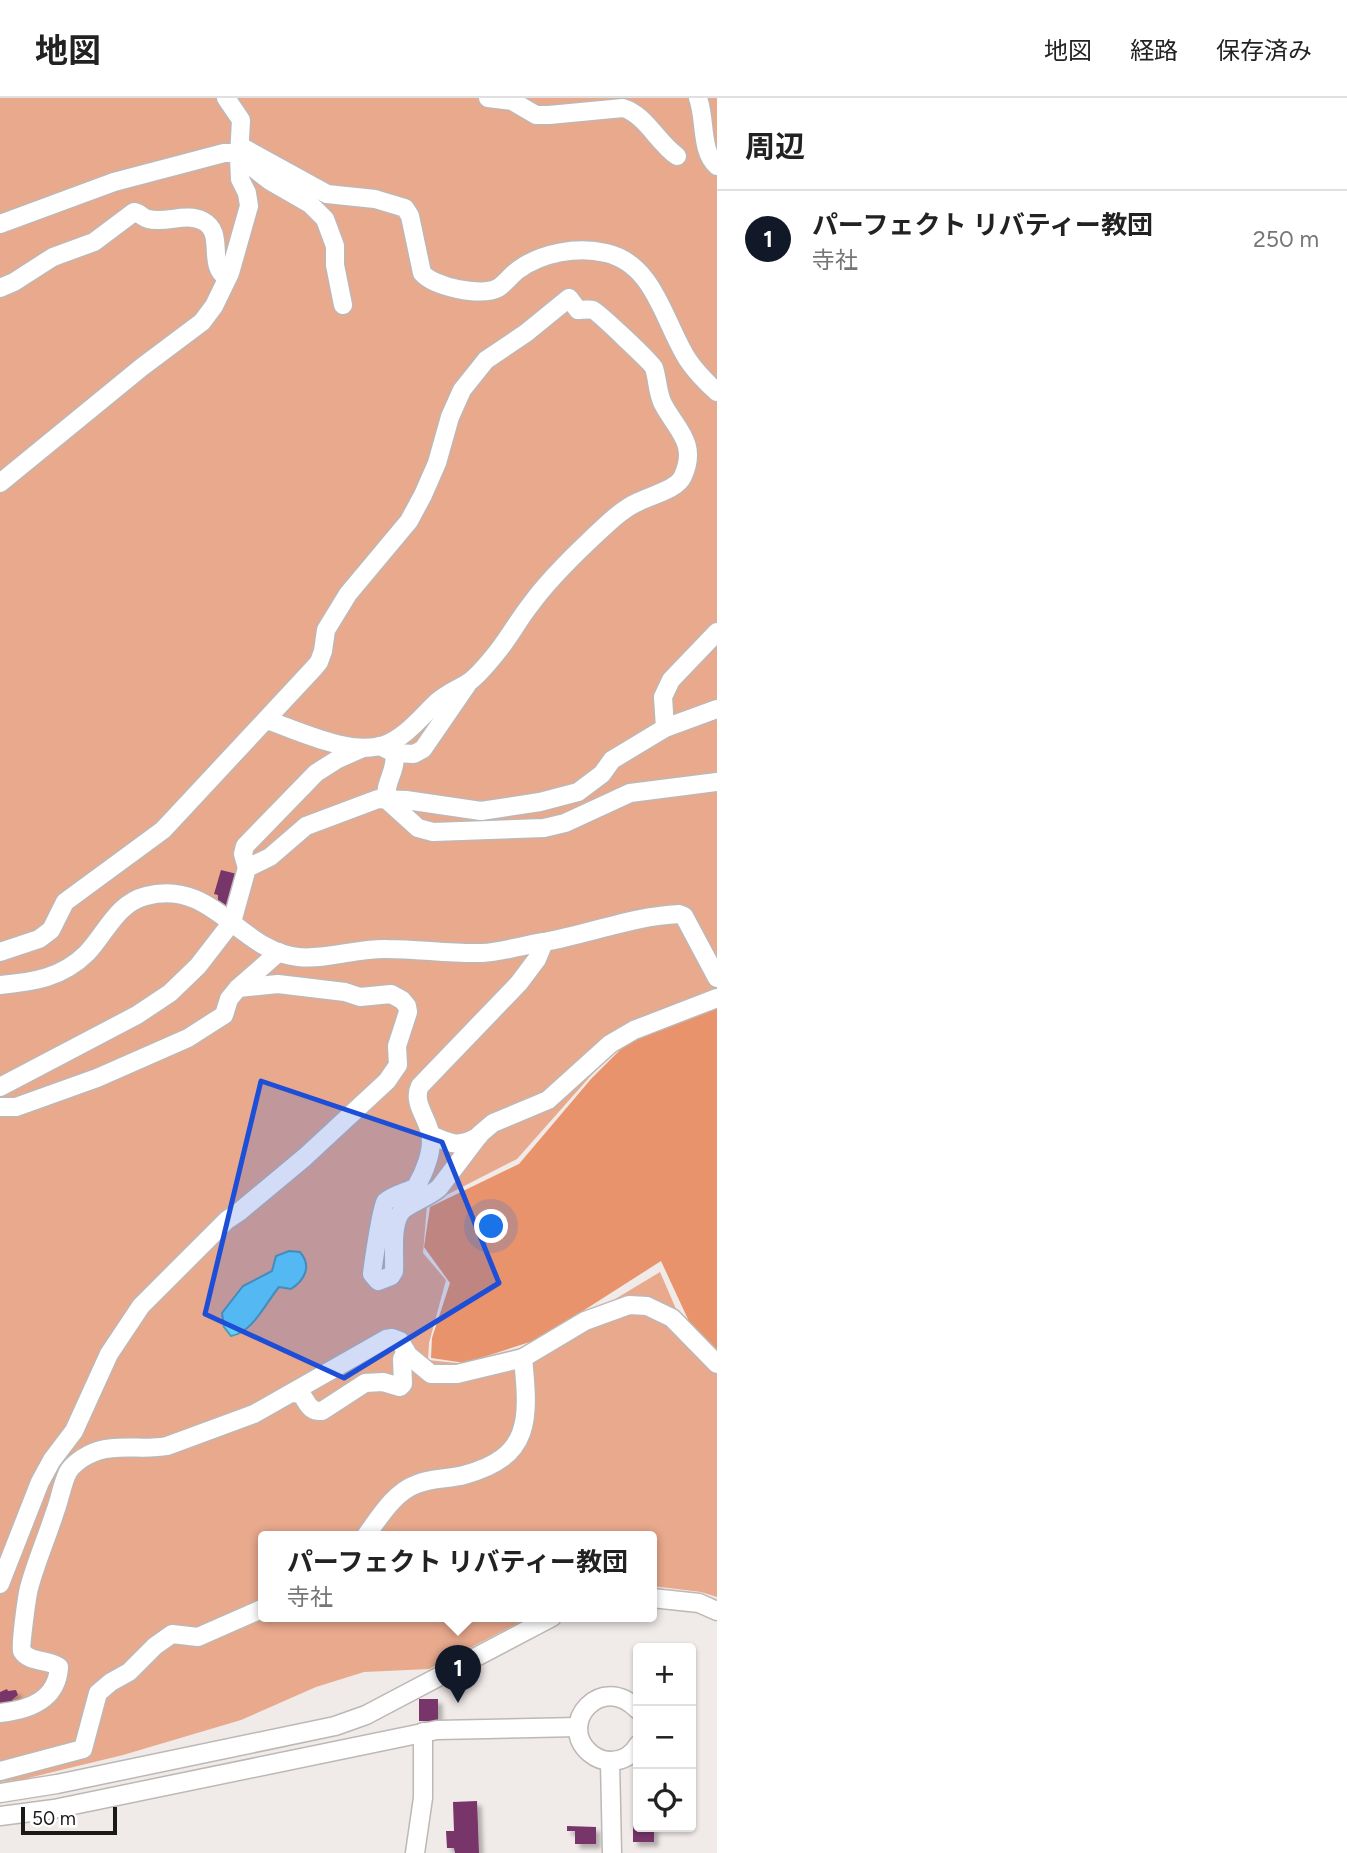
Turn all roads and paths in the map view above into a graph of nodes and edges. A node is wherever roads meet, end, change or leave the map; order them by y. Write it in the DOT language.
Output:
graph roads {
  1 [pos="226,98"];
  2 [pos="488,98"];
  3 [pos="698,98"];
  4 [pos="240,151"];
  5 [pos="677,156"];
  6 [pos="717,166"];
  7 [pos="0,224"];
  8 [pos="227,278"];
  9 [pos="0,288"];
  10 [pos="343,305"];
  11 [pos="717,392"];
  12 [pos="0,483"];
  13 [pos="717,632"];
  14 [pos="468,682"];
  15 [pos="717,709"];
  16 [pos="267,720"];
  17 [pos="665,727"];
  18 [pos="379,749"];
  19 [pos="717,782"];
  20 [pos="387,800"];
  21 [pos="247,868"];
  22 [pos="232,922"];
  23 [pos="544,942"];
  24 [pos="0,952"];
  25 [pos="279,952"];
  26 [pos="717,978"];
  27 [pos="0,985"];
  28 [pos="238,988"];
  29 [pos="717,998"];
  30 [pos="0,1087"];
  31 [pos="0,1107"];
  32 [pos="479,1136"];
  33 [pos="438,1138"];
  34 [pos="450,1175"];
  35 [pos="406,1351"];
  36 [pos="523,1358"];
  37 [pos="717,1364"];
  38 [pos="293,1393"];
  39 [pos="370,1531"];
  40 [pos="0,1584"];
  41 [pos="657,1599"];
  42 [pos="258,1611"];
  43 [pos="717,1611"];
  44 [pos="542,1622"];
  45 [pos="634,1706"];
  46 [pos="0,1713"];
  47 [pos="578,1727"];
  48 [pos="423,1732"];
  49 [pos="633,1752"];
  50 [pos="610,1761"];
  51 [pos="0,1770"];
  52 [pos="0,1793"];
  53 [pos="0,1816"];
  54 [pos="415,1853"];
  55 [pos="612,1853"];
  1 -- 4 [label="lane"];
  2 -- 5 [label="lane"];
  3 -- 6 [label="lane"];
  4 -- 7 [label="lane"];
  4 -- 8 [label="lane"];
  4 -- 10 [label="lane"];
  4 -- 11 [label="lane"];
  8 -- 9 [label="lane"];
  8 -- 12 [label="lane"];
  13 -- 17 [label="lane"];
  14 -- 16 [label="lane"];
  14 -- 18 [label="lane"];
  14 -- 18 [label="lane"];
  15 -- 17 [label="lane"];
  16 -- 18 [label="lane"];
  16 -- 24 [label="lane"];
  17 -- 20 [label="lane"];
  18 -- 20 [label="lane"];
  18 -- 21 [label="lane"];
  19 -- 20 [label="lane"];
  20 -- 21 [label="lane"];
  21 -- 22 [label="lane"];
  22 -- 25 [label="lane"];
  22 -- 27 [label="lane"];
  22 -- 30 [label="lane"];
  23 -- 25 [label="lane"];
  23 -- 26 [label="lane"];
  23 -- 33 [label="lane"];
  25 -- 28 [label="lane"];
  28 -- 31 [label="lane"];
  28 -- 40 [label="lane"];
  29 -- 32 [label="lane"];
  32 -- 33 [label="lane"];
  32 -- 34 [label="lane"];
  33 -- 34 [label="lane"];
  33 -- 34 [label="lane"];
  35 -- 36 [label="lane"];
  35 -- 38 [label="lane"];
  35 -- 38 [label="lane"];
  36 -- 37 [label="lane"];
  36 -- 39 [label="lane"];
  38 -- 46 [label="lane"];
  41 -- 43 [label="lane"];
  42 -- 51 [label="lane"];
  44 -- 52 [label="lane"];
  45 -- 47 [label="lane"];
  47 -- 48 [label="lane"];
  47 -- 50 [label="lane"];
  48 -- 53 [label="lane"];
  48 -- 54 [label="lane"];
  49 -- 50 [label="lane"];
  50 -- 55 [label="lane"];
}
